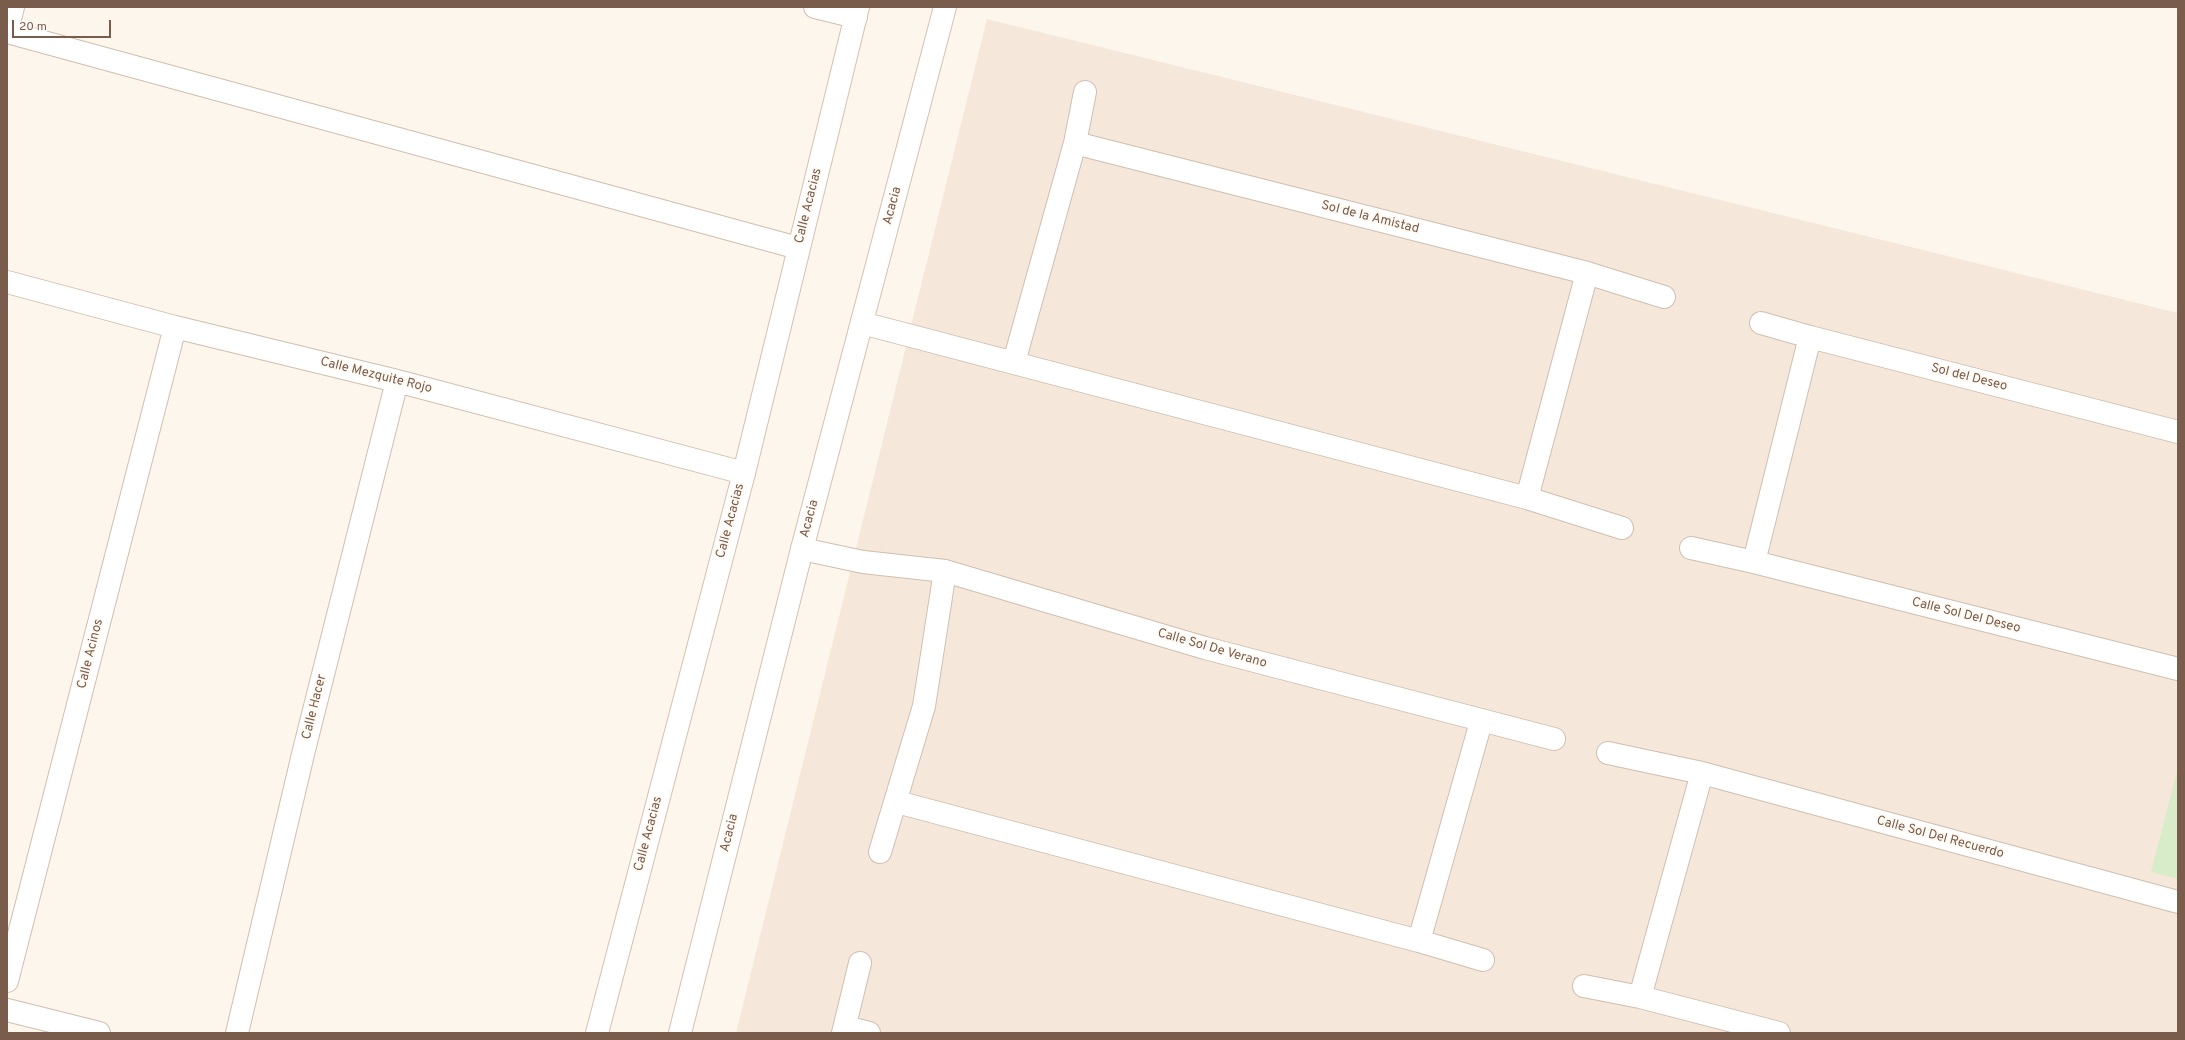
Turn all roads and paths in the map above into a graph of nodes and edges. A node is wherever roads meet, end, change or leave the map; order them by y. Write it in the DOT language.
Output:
graph roads {
  1 [pos="13,7"];
  2 [pos="815,7"];
  3 [pos="946,7"];
  4 [pos="857,12"];
  5 [pos="7,31"];
  6 [pos="1085,92"];
  7 [pos="1075,143"];
  8 [pos="798,248"];
  9 [pos="1587,273"];
  10 [pos="7,282"];
  11 [pos="1664,297"];
  12 [pos="862,323"];
  13 [pos="1761,323"];
  14 [pos="175,327"];
  15 [pos="1810,338"];
  16 [pos="1014,362"];
  17 [pos="397,382"];
  18 [pos="2178,432"];
  19 [pos="744,473"];
  20 [pos="1527,498"];
  21 [pos="1622,528"];
  22 [pos="802,548"];
  23 [pos="1691,548"];
  24 [pos="1754,562"];
  25 [pos="945,571"];
  26 [pos="2178,669"];
  27 [pos="1481,722"];
  28 [pos="1554,739"];
  29 [pos="1608,753"];
  30 [pos="1702,773"];
  31 [pos="897,802"];
  32 [pos="880,852"];
  33 [pos="2178,902"];
  34 [pos="1418,941"];
  35 [pos="1483,960"];
  36 [pos="860,963"];
  37 [pos="7,981"];
  38 [pos="1584,986"];
  39 [pos="1640,997"];
  40 [pos="7,1010"];
  41 [pos="844,1030"];
  42 [pos="99,1033"];
  43 [pos="237,1033"];
  44 [pos="597,1033"];
  45 [pos="680,1033"];
  46 [pos="869,1033"];
  47 [pos="1779,1033"];
  1 -- 5 [label="street"];
  2 -- 4 [label="street"];
  3 -- 12 [label="street, Acacia"];
  4 -- 8 [label="street, Calle Acacias"];
  5 -- 8 [label="street"];
  6 -- 7 [label="street"];
  7 -- 9 [label="street, Sol de la Amistad"];
  7 -- 16 [label="street"];
  8 -- 19 [label="street, Calle Acacias"];
  9 -- 11 [label="street, Sol de la Amistad"];
  9 -- 20 [label="street"];
  10 -- 14 [label="street, Calle Mezquite Rojo"];
  12 -- 16 [label="street"];
  12 -- 22 [label="street, Acacia"];
  13 -- 15 [label="street, Sol del Deseo"];
  14 -- 17 [label="street, Calle Mezquite Rojo"];
  14 -- 37 [label="street, Calle Acinos"];
  15 -- 18 [label="street, Sol del Deseo"];
  15 -- 24 [label="street"];
  16 -- 20 [label="street"];
  17 -- 19 [label="street, Calle Mezquite Rojo"];
  17 -- 43 [label="street, Calle Hacer"];
  19 -- 44 [label="street, Calle Acacias"];
  20 -- 21 [label="street"];
  22 -- 25 [label="street, Calle Sol De Verano"];
  22 -- 45 [label="street, Acacia"];
  23 -- 24 [label="street, Calle Sol Del Deseo"];
  24 -- 26 [label="street, Calle Sol Del Deseo"];
  25 -- 27 [label="street, Calle Sol De Verano"];
  25 -- 31 [label="street"];
  27 -- 28 [label="street, Calle Sol De Verano"];
  27 -- 34 [label="street"];
  29 -- 30 [label="street, Calle Sol Del Recuerdo"];
  30 -- 33 [label="street, Calle Sol Del Recuerdo"];
  30 -- 39 [label="street"];
  31 -- 32 [label="street"];
  31 -- 34 [label="street"];
  34 -- 35 [label="street"];
  36 -- 41 [label="street"];
  38 -- 39 [label="street"];
  39 -- 47 [label="street"];
  40 -- 42 [label="street"];
  41 -- 46 [label="street"];
}
